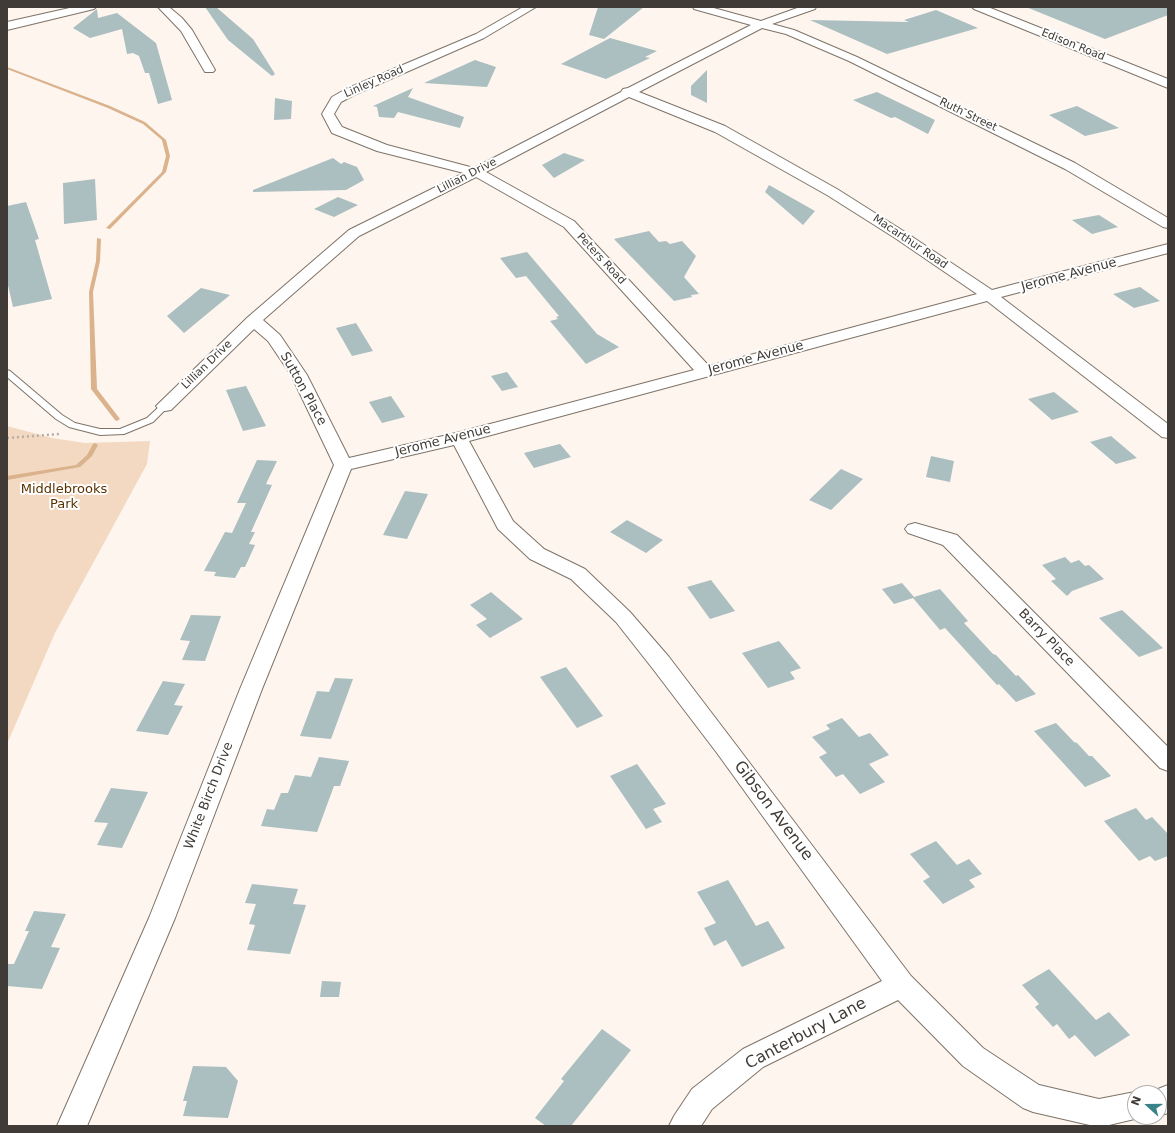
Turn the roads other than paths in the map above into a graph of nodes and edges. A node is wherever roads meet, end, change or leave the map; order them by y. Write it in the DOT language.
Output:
graph roads {
  1 [pos="90,7"];
  2 [pos="163,7"];
  3 [pos="531,7"];
  4 [pos="698,7"];
  5 [pos="811,7"];
  6 [pos="978,7"];
  7 [pos="759,25"];
  8 [pos="7,26"];
  9 [pos="209,70"];
  10 [pos="1168,84"];
  11 [pos="627,92"];
  12 [pos="476,172"];
  13 [pos="1168,224"];
  14 [pos="1168,248"];
  15 [pos="991,297"];
  16 [pos="254,320"];
  17 [pos="704,372"];
  18 [pos="7,373"];
  19 [pos="165,406"];
  20 [pos="1168,433"];
  21 [pos="459,438"];
  22 [pos="343,465"];
  23 [pos="915,529"];
  24 [pos="1168,762"];
  25 [pos="901,985"];
  26 [pos="1127,1108"];
  27 [pos="72,1126"];
  28 [pos="684,1126"];
  1 -- 8 [label="street"];
  2 -- 9 [label="street"];
  3 -- 12 [label="street, Linley Road"];
  4 -- 7 [label="street"];
  5 -- 7 [label="street, Lillian Drive"];
  6 -- 10 [label="street, Edison Road"];
  7 -- 11 [label="street, Lillian Drive"];
  7 -- 13 [label="street, Ruth Street"];
  11 -- 12 [label="street, Lillian Drive"];
  11 -- 15 [label="street, Macarthur Road"];
  12 -- 16 [label="street, Lillian Drive"];
  12 -- 17 [label="street, Peters Road"];
  14 -- 15 [label="street, Jerome Avenue"];
  15 -- 17 [label="street, Jerome Avenue"];
  15 -- 20 [label="street, Macarthur Road"];
  16 -- 19 [label="street, Lillian Drive"];
  16 -- 22 [label="street, Sutton Place"];
  17 -- 21 [label="street, Jerome Avenue"];
  18 -- 19 [label="lane"];
  21 -- 22 [label="street, Jerome Avenue"];
  21 -- 25 [label="street, Gibson Avenue"];
  22 -- 27 [label="street, White Birch Drive"];
  23 -- 24 [label="street, Barry Place"];
  25 -- 26 [label="street, Gibson Avenue"];
  25 -- 28 [label="street, Canterbury Lane"];
}
